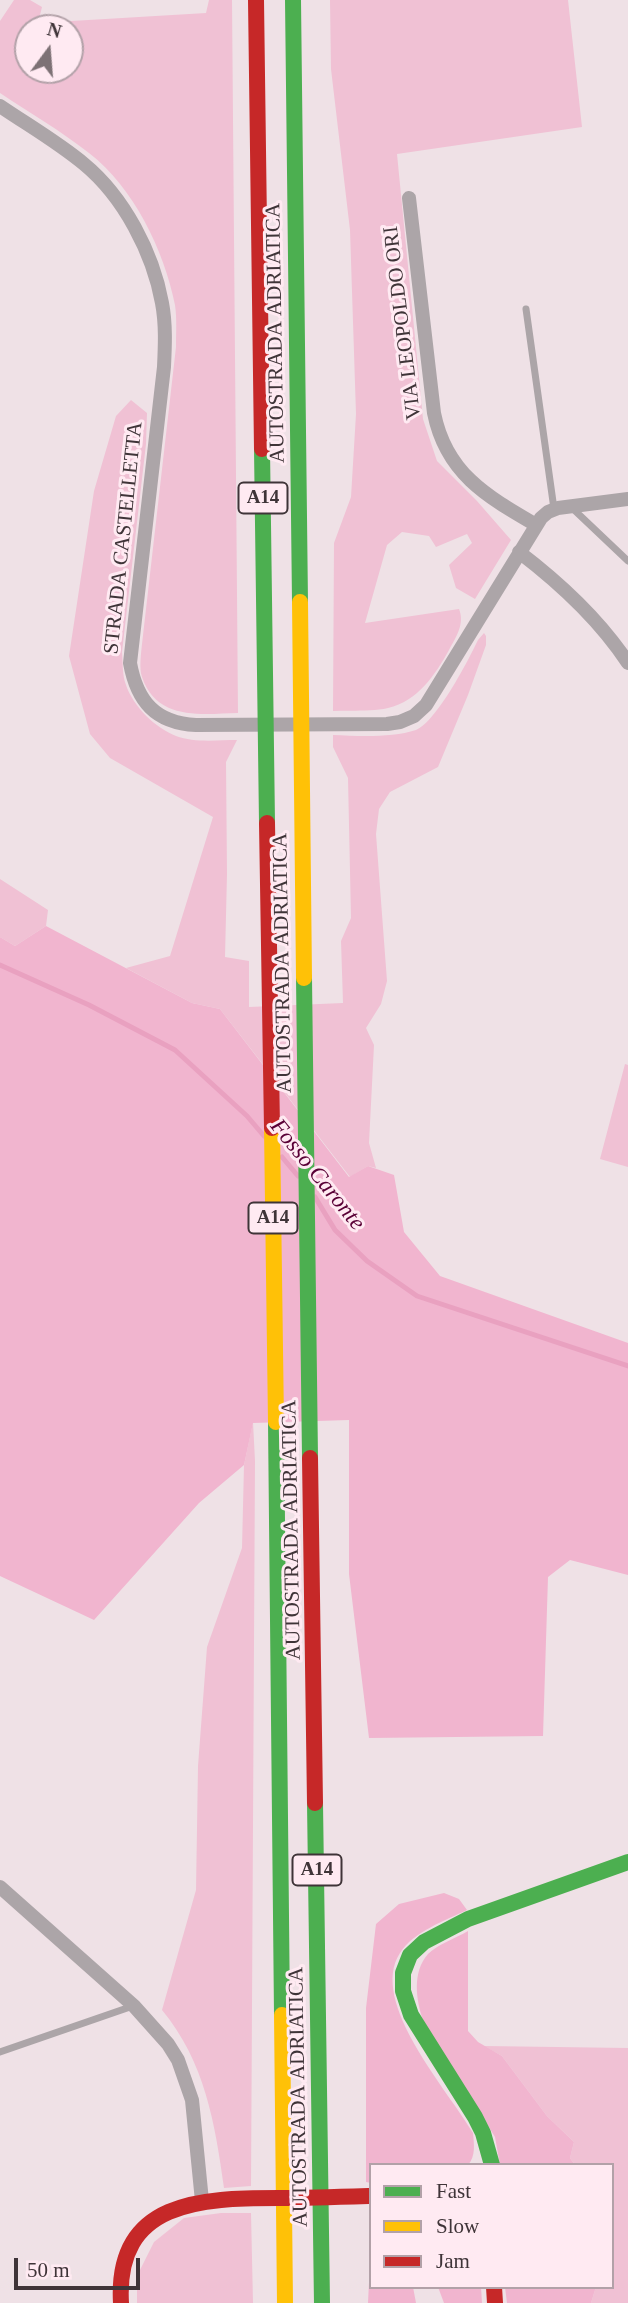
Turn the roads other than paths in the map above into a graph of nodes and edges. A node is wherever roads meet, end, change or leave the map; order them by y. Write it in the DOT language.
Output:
graph roads {
  1 [pos="256,0"];
  2 [pos="293,0"];
  3 [pos="0,106"];
  4 [pos="409,198"];
  5 [pos="526,309"];
  6 [pos="628,499"];
  7 [pos="570,506"];
  8 [pos="554,509"];
  9 [pos="536,525"];
  10 [pos="519,552"];
  11 [pos="628,561"];
  12 [pos="628,663"];
  13 [pos="628,1862"];
  14 [pos="0,1887"];
  15 [pos="134,2006"];
  16 [pos="0,2052"];
  17 [pos="488,2160"];
  18 [pos="369,2196"];
  19 [pos="202,2201"];
  20 [pos="121,2303"];
  21 [pos="285,2303"];
  22 [pos="322,2303"];
  1 -- 21 [label="main road, AUTOSTRADA ADRIATICA / A14"];
  2 -- 22 [label="main road, AUTOSTRADA ADRIATICA / A14"];
  3 -- 10 [label="street, STRADA CASTELLETTA"];
  4 -- 9 [label="street, VIA LEOPOLDO ORI"];
  5 -- 8 [label="lane"];
  6 -- 7 [label="street"];
  7 -- 8 [label="street"];
  7 -- 11 [label="lane"];
  8 -- 9 [label="street, STRADA CASTELLETTA"];
  9 -- 10 [label="street, STRADA CASTELLETTA"];
  10 -- 12 [label="street"];
  13 -- 17 [label="main road"];
  14 -- 15 [label="street"];
  15 -- 16 [label="lane"];
  15 -- 19 [label="street"];
  18 -- 19 [label="main road"];
  19 -- 20 [label="main road"];
}
